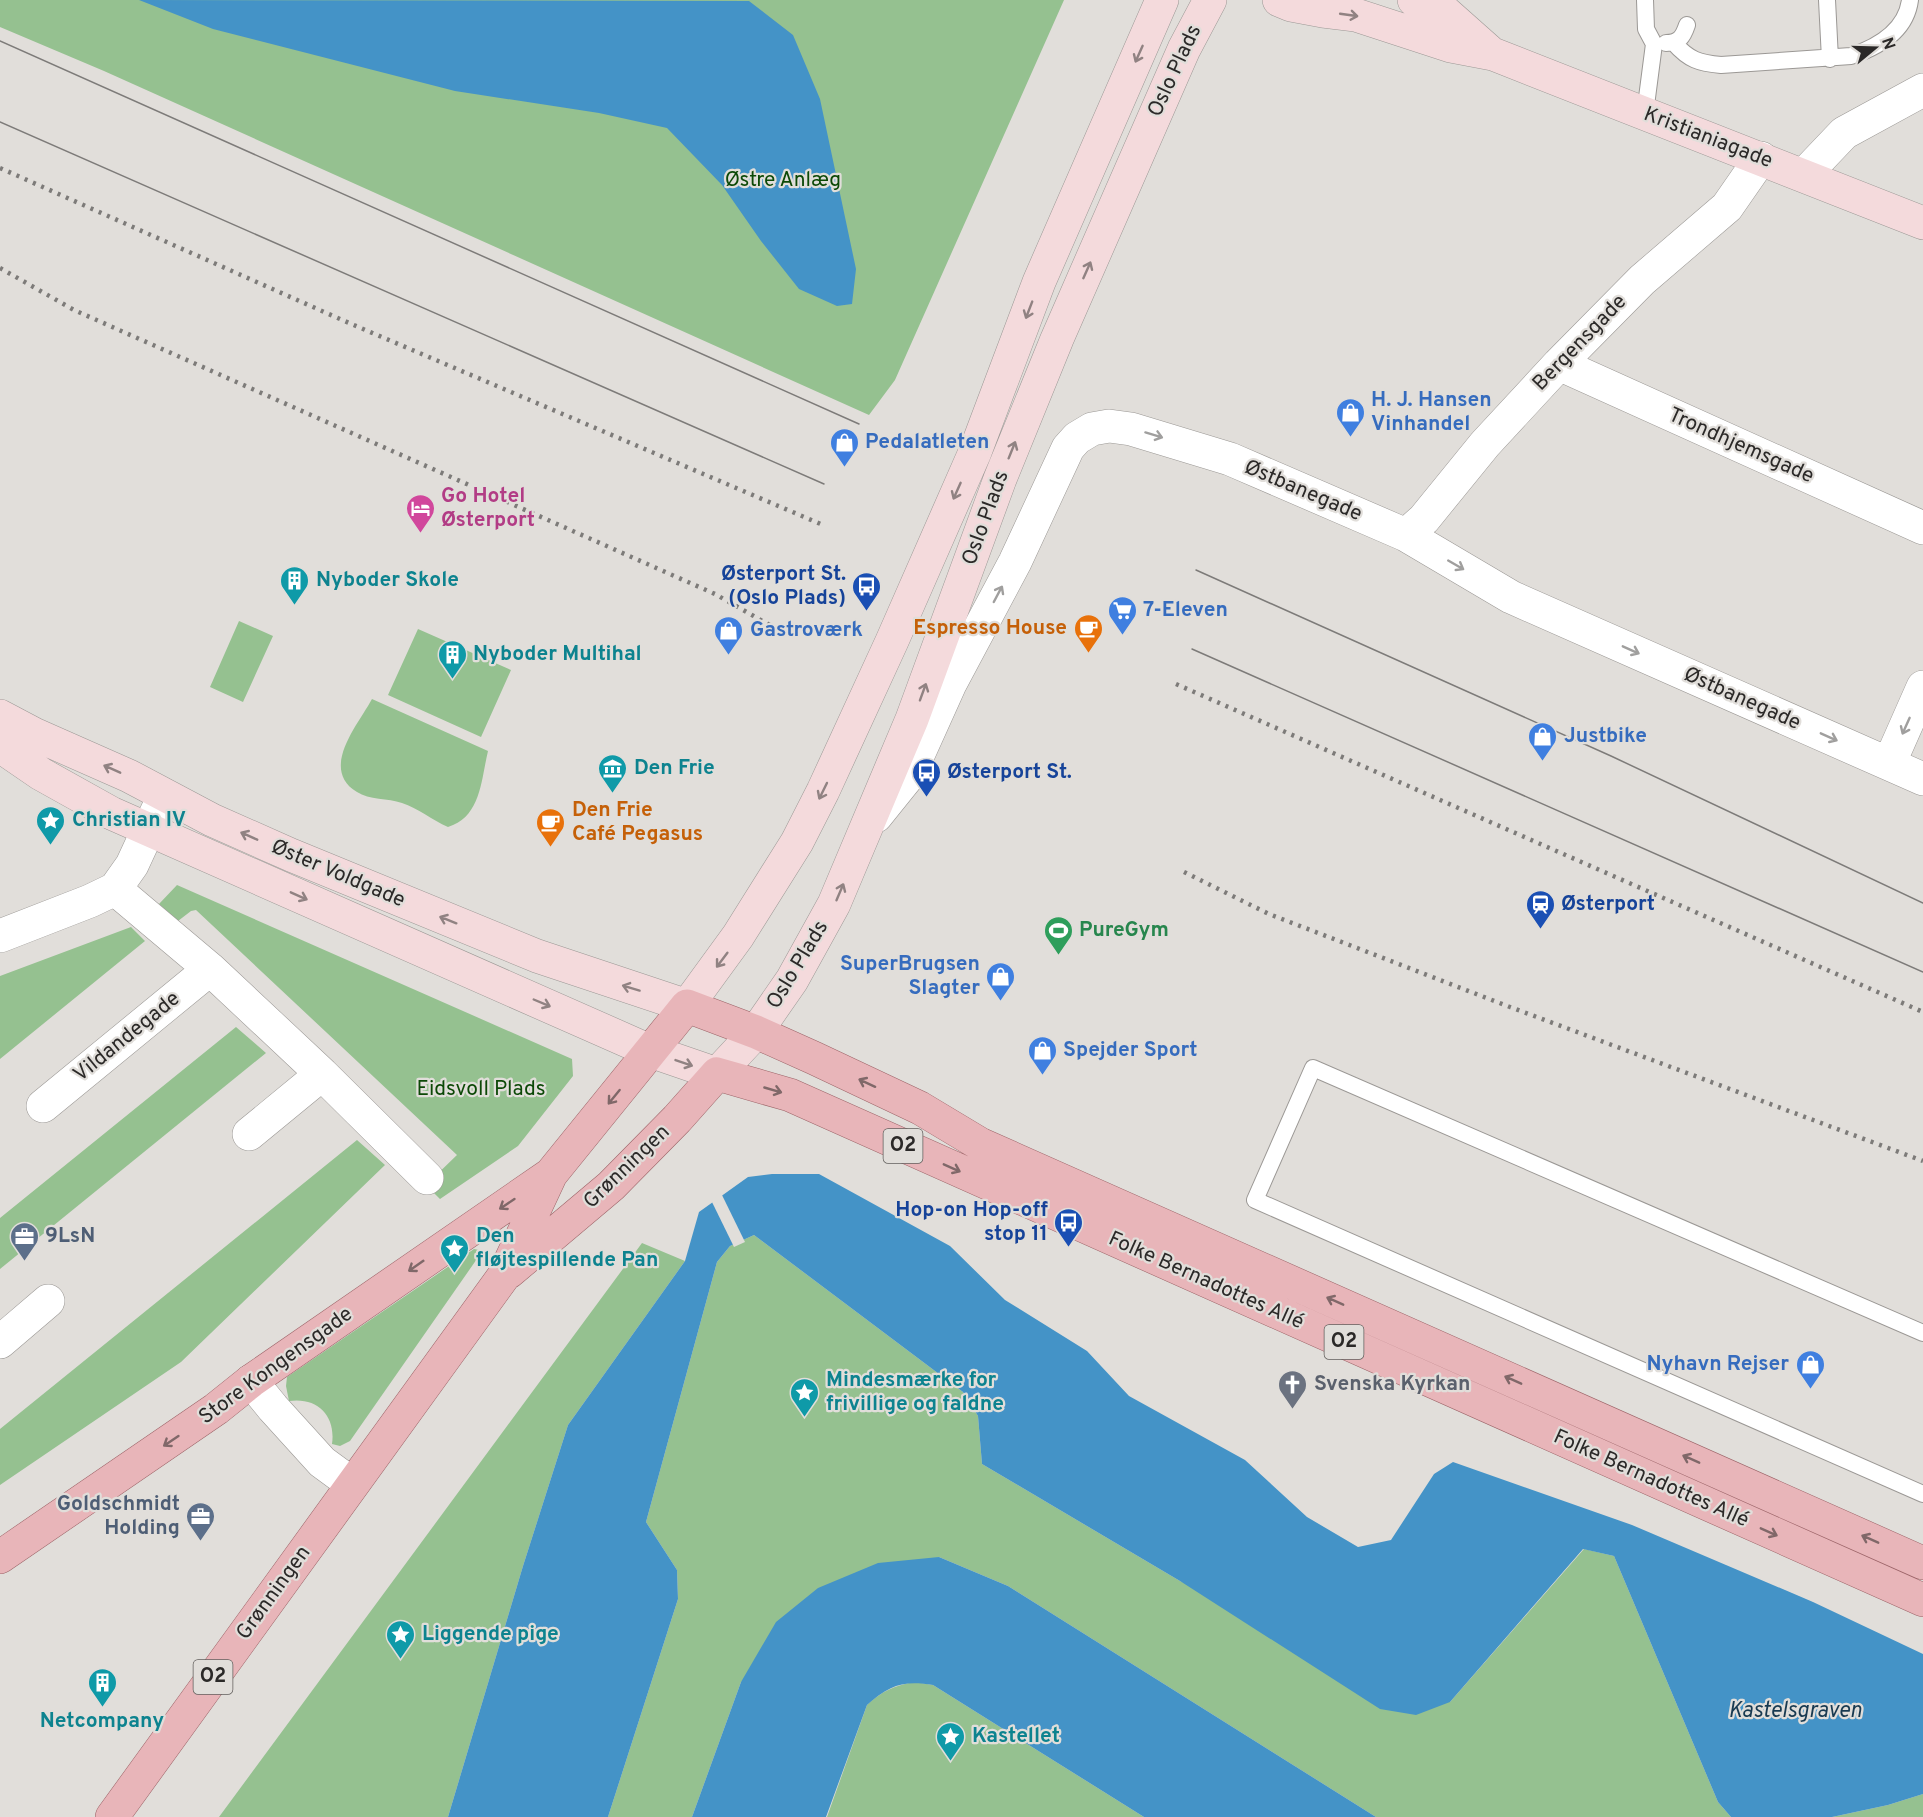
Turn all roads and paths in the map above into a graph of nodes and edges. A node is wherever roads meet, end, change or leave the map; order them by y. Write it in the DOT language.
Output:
graph roads {
  1 [pos="1162,0"];
  2 [pos="1210,0"];
  3 [pos="1279,0"];
  4 [pos="1414,0"];
  5 [pos="1645,0"];
  6 [pos="1827,0"];
  7 [pos="1910,0"];
  8 [pos="1687,25"];
  9 [pos="1674,43"];
  10 [pos="1654,44"];
  11 [pos="1493,54"];
  12 [pos="1830,59"];
  13 [pos="1923,90"];
  14 [pos="1645,113"];
  15 [pos="1761,158"];
  16 [pos="1804,175"];
  17 [pos="1923,223"];
  18 [pos="1559,364"];
  19 [pos="1923,528"];
  20 [pos="1406,535"];
  21 [pos="1923,687"];
  22 [pos="0,724"];
  23 [pos="1889,764"];
  24 [pos="1923,779"];
  25 [pos="164,796"];
  26 [pos="867,828"];
  27 [pos="149,830"];
  28 [pos="115,889"];
  29 [pos="0,936"];
  30 [pos="210,969"];
  31 [pos="687,1006"];
  32 [pos="756,1032"];
  33 [pos="650,1051"];
  34 [pos="322,1074"];
  35 [pos="717,1074"];
  36 [pos="43,1106"];
  37 [pos="249,1134"];
  38 [pos="551,1174"];
  39 [pos="427,1178"];
  40 [pos="503,1277"];
  41 [pos="48,1301"];
  42 [pos="1923,1333"];
  43 [pos="0,1342"];
  44 [pos="251,1381"];
  45 [pos="352,1484"];
  46 [pos="1923,1494"];
  47 [pos="0,1557"];
  48 [pos="1923,1563"];
  49 [pos="1923,1600"];
  50 [pos="112,1817"];
  1 -- 31 [label="street, Oslo Plads, one-way"];
  26 -- 2 [label="street, Oslo Plads, one-way"];
  3 -- 11 [label="street, Kristianiagade, one-way"];
  4 -- 11 [label="street, Kristianiagade"];
  5 -- 10 [label="lane"];
  6 -- 12 [label="lane"];
  7 -- 12 [label="lane"];
  8 -- 9 [label="lane"];
  9 -- 10 [label="lane"];
  9 -- 12 [label="lane"];
  10 -- 14 [label="lane"];
  11 -- 14 [label="street, Kristianiagade"];
  13 -- 16 [label="street"];
  14 -- 15 [label="street, Kristianiagade"];
  15 -- 16 [label="street, Kristianiagade"];
  15 -- 18 [label="street, Bergensgade"];
  16 -- 17 [label="street, Kristianiagade"];
  18 -- 19 [label="street, Trondhjemsgade"];
  18 -- 20 [label="street, Bergensgade"];
  20 -- 23 [label="street, Østbanegade, one-way"];
  26 -- 20 [label="street, Østbanegade, one-way"];
  21 -- 23 [label="street, one-way"];
  25 -- 22 [label="street, Øster Voldgade, one-way"];
  22 -- 27 [label="street, Øster Voldgade"];
  23 -- 24 [label="street, Østbanegade"];
  25 -- 27 [label="street"];
  31 -- 25 [label="street, Øster Voldgade, one-way"];
  32 -- 26 [label="street, Oslo Plads, one-way"];
  27 -- 28 [label="street"];
  27 -- 33 [label="street, Øster Voldgade, one-way"];
  28 -- 29 [label="street"];
  28 -- 30 [label="street"];
  30 -- 34 [label="street"];
  30 -- 36 [label="street, Vildandegade"];
  31 -- 32 [label="main road, O2"];
  31 -- 33 [label="main road, O2"];
  32 -- 35 [label="street, Oslo Plads"];
  48 -- 32 [label="main road, Folke Bernadottes Allé / O2, one-way"];
  33 -- 35 [label="street, Øster Voldgade, one-way"];
  33 -- 38 [label="main road, Grønningen / O2, one-way"];
  34 -- 37 [label="street"];
  34 -- 39 [label="street"];
  35 -- 40 [label="main road, Grønningen / O2"];
  35 -- 49 [label="main road, Folke Bernadottes Allé / O2, one-way"];
  38 -- 40 [label="main road, Grønningen / O2"];
  38 -- 44 [label="main road, Store Kongensgade / O2, one-way"];
  40 -- 45 [label="main road, Grønningen / O2"];
  41 -- 43 [label="street"];
  42 -- 46 [label="lane"];
  44 -- 45 [label="street"];
  44 -- 47 [label="main road, Store Kongensgade / O2, one-way"];
  45 -- 50 [label="main road, Grønningen / O2"];
}
